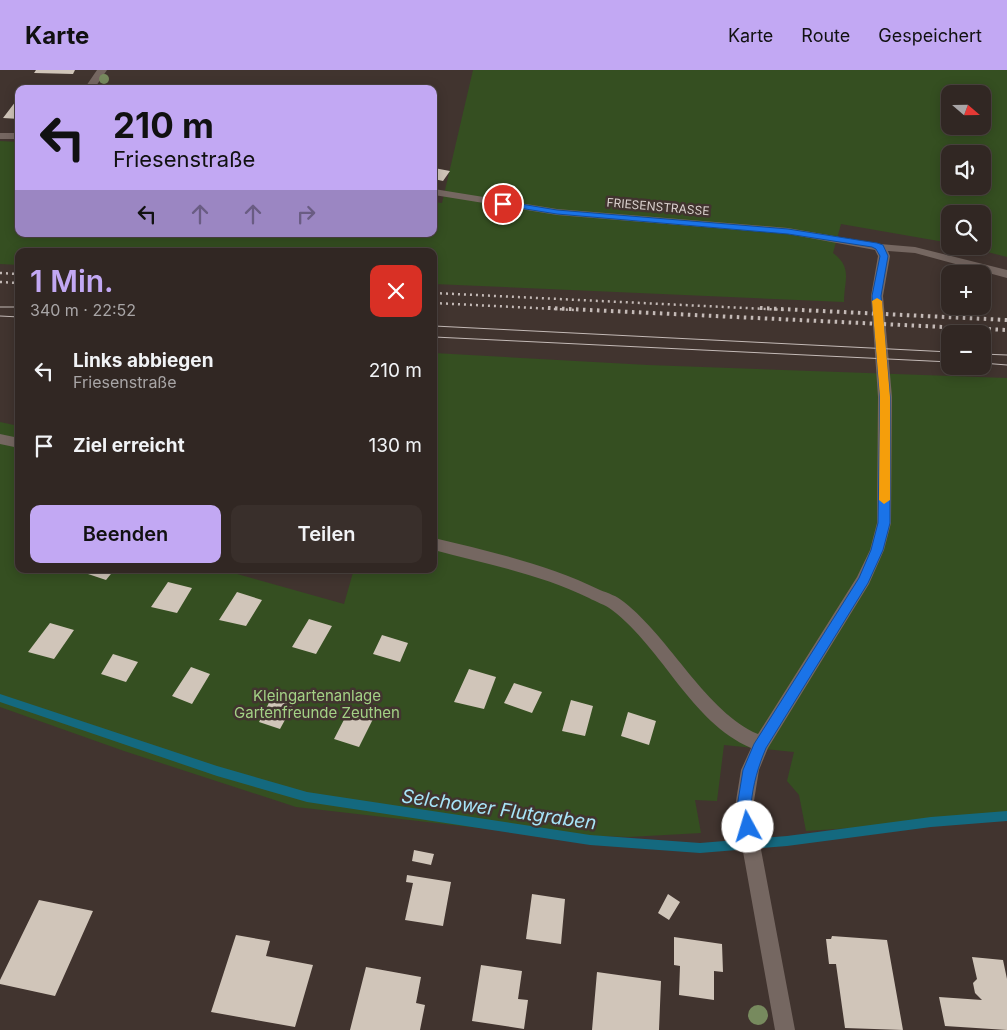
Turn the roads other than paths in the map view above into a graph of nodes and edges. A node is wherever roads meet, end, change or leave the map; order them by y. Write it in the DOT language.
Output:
graph roads {
  1 [pos="102,70"];
  2 [pos="92,85"];
  3 [pos="0,136"];
  4 [pos="15,136"];
  5 [pos="437,192"];
  6 [pos="880,247"];
  7 [pos="1007,274"];
  8 [pos="0,439"];
  9 [pos="15,442"];
  10 [pos="437,545"];
  11 [pos="761,744"];
  12 [pos="785,1030"];
  1 -- 2 [label="street"];
  3 -- 4 [label="street"];
  5 -- 6 [label="street, FRIESENSTRASSE"];
  6 -- 7 [label="street, FRIESENSTRASSE"];
  6 -- 11 [label="street"];
  8 -- 9 [label="street"];
  10 -- 11 [label="street"];
  11 -- 12 [label="street"];
}
